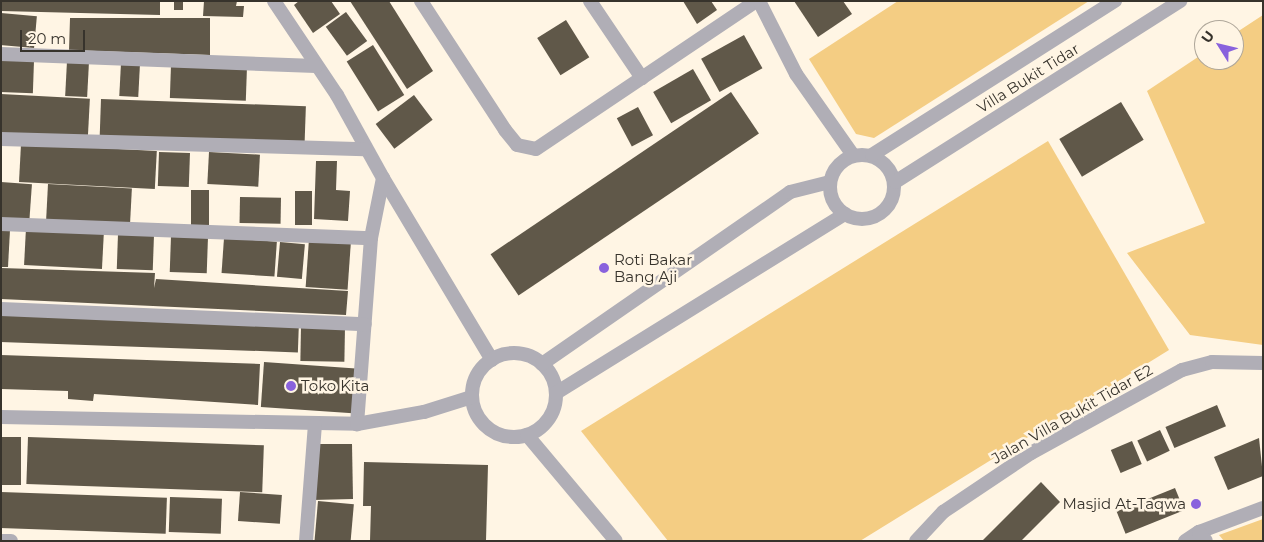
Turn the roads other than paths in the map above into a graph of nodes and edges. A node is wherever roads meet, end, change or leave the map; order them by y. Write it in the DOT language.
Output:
graph roads {
  1 [pos="274,1"];
  2 [pos="421,1"];
  3 [pos="590,1"];
  4 [pos="757,1"];
  5 [pos="1115,1"];
  6 [pos="1180,1"];
  7 [pos="1,54"];
  8 [pos="316,66"];
  9 [pos="642,78"];
  10 [pos="1,139"];
  11 [pos="365,149"];
  12 [pos="853,155"];
  13 [pos="872,155"];
  14 [pos="383,178"];
  15 [pos="830,182"];
  16 [pos="895,182"];
  17 [pos="844,214"];
  18 [pos="1,224"];
  19 [pos="371,238"];
  20 [pos="1,309"];
  21 [pos="365,324"];
  22 [pos="492,360"];
  23 [pos="1263,363"];
  24 [pos="542,364"];
  25 [pos="556,393"];
  26 [pos="472,397"];
  27 [pos="1,417"];
  28 [pos="357,424"];
  29 [pos="315,425"];
  30 [pos="527,435"];
  31 [pos="1263,508"];
  32 [pos="1203,536"];
  33 [pos="1,540"];
  34 [pos="11,541"];
  35 [pos="306,541"];
  36 [pos="616,541"];
  37 [pos="916,541"];
  38 [pos="1185,541"];
  1 -- 8 [label="street"];
  2 -- 9 [label="street"];
  3 -- 9 [label="street"];
  4 -- 9 [label="street"];
  4 -- 12 [label="street"];
  5 -- 13 [label="street, Villa Bukit Tidar"];
  6 -- 16 [label="street, Villa Bukit Tidar"];
  7 -- 8 [label="street"];
  8 -- 11 [label="street"];
  10 -- 11 [label="street"];
  11 -- 14 [label="street"];
  12 -- 13 [label="street"];
  12 -- 15 [label="street"];
  13 -- 16 [label="street"];
  14 -- 19 [label="street"];
  14 -- 22 [label="street"];
  15 -- 17 [label="street"];
  15 -- 24 [label="street"];
  16 -- 17 [label="street"];
  17 -- 25 [label="street"];
  18 -- 19 [label="street"];
  19 -- 21 [label="street"];
  20 -- 21 [label="street"];
  21 -- 28 [label="street"];
  22 -- 24 [label="street"];
  22 -- 26 [label="street"];
  23 -- 37 [label="street, Jalan Villa Bukit Tidar E2"];
  24 -- 25 [label="street"];
  25 -- 30 [label="street"];
  26 -- 28 [label="street"];
  26 -- 30 [label="street"];
  27 -- 29 [label="street"];
  28 -- 29 [label="street"];
  29 -- 35 [label="street"];
  30 -- 36 [label="street"];
  31 -- 32 [label="street"];
  32 -- 38 [label="street"];
  33 -- 34 [label="street"];
}
